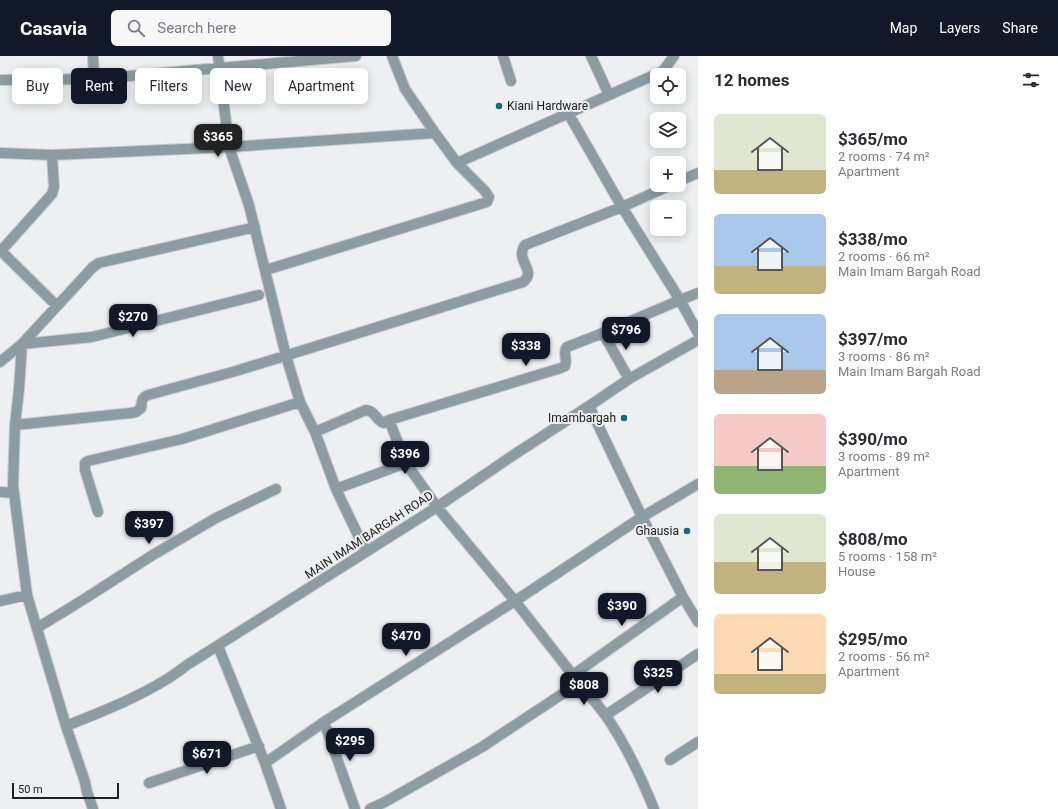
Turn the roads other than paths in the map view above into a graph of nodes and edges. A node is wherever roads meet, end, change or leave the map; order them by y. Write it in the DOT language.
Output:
graph roads {
  1 [pos="93,56"];
  2 [pos="218,56"];
  3 [pos="356,56"];
  4 [pos="392,56"];
  5 [pos="503,56"];
  6 [pos="591,56"];
  7 [pos="671,59"];
  8 [pos="94,68"];
  9 [pos="219,68"];
  10 [pos="210,69"];
  11 [pos="127,76"];
  12 [pos="71,79"];
  13 [pos="0,80"];
  14 [pos="511,81"];
  15 [pos="609,95"];
  16 [pos="224,104"];
  17 [pos="568,113"];
  18 [pos="435,132"];
  19 [pos="229,147"];
  20 [pos="0,153"];
  21 [pos="52,155"];
  22 [pos="457,163"];
  23 [pos="698,172"];
  24 [pos="686,178"];
  25 [pos="655,192"];
  26 [pos="622,207"];
  27 [pos="255,227"];
  28 [pos="0,251"];
  29 [pos="266,270"];
  30 [pos="698,293"];
  31 [pos="259,295"];
  32 [pos="680,300"];
  33 [pos="57,306"];
  34 [pos="698,332"];
  35 [pos="603,333"];
  36 [pos="698,340"];
  37 [pos="22,344"];
  38 [pos="286,356"];
  39 [pos="0,362"];
  40 [pos="629,379"];
  41 [pos="300,402"];
  42 [pos="589,406"];
  43 [pos="389,420"];
  44 [pos="16,425"];
  45 [pos="315,432"];
  46 [pos="406,463"];
  47 [pos="698,484"];
  48 [pos="276,489"];
  49 [pos="336,489"];
  50 [pos="0,492"];
  51 [pos="14,493"];
  52 [pos="438,507"];
  53 [pos="98,512"];
  54 [pos="642,518"];
  55 [pos="366,552"];
  56 [pos="27,595"];
  57 [pos="683,597"];
  58 [pos="0,601"];
  59 [pos="515,601"];
  60 [pos="698,622"];
  61 [pos="37,628"];
  62 [pos="218,646"];
  63 [pos="698,654"];
  64 [pos="576,679"];
  65 [pos="606,715"];
  66 [pos="324,722"];
  67 [pos="66,726"];
  68 [pos="698,742"];
  69 [pos="259,746"];
  70 [pos="670,760"];
  71 [pos="265,763"];
  72 [pos="149,783"];
  73 [pos="387,806"];
  74 [pos="92,809"];
  75 [pos="281,809"];
  76 [pos="355,809"];
  77 [pos="370,809"];
  78 [pos="654,809"];
  1 -- 8 [label="street"];
  2 -- 9 [label="street"];
  3 -- 9 [label="street"];
  4 -- 18 [label="street"];
  5 -- 14 [label="street"];
  6 -- 15 [label="street"];
  7 -- 15 [label="street"];
  10 -- 11 [label="street"];
  12 -- 13 [label="street"];
  15 -- 17 [label="street"];
  16 -- 19 [label="street"];
  17 -- 22 [label="street"];
  17 -- 26 [label="street"];
  18 -- 19 [label="street"];
  18 -- 22 [label="street"];
  19 -- 21 [label="street"];
  19 -- 27 [label="street"];
  20 -- 21 [label="street"];
  21 -- 28 [label="street"];
  22 -- 29 [label="street"];
  23 -- 24 [label="street"];
  25 -- 26 [label="street"];
  26 -- 32 [label="street"];
  26 -- 38 [label="street"];
  27 -- 29 [label="street"];
  27 -- 33 [label="street"];
  28 -- 33 [label="street"];
  29 -- 38 [label="street"];
  30 -- 32 [label="street"];
  31 -- 37 [label="street"];
  32 -- 34 [label="street"];
  32 -- 35 [label="street"];
  33 -- 37 [label="street"];
  35 -- 40 [label="street"];
  35 -- 43 [label="street"];
  36 -- 40 [label="street, MAIN IMAM BARGAH ROAD"];
  37 -- 39 [label="street"];
  37 -- 44 [label="street"];
  38 -- 41 [label="street"];
  38 -- 44 [label="street"];
  40 -- 42 [label="street, MAIN IMAM BARGAH ROAD"];
  41 -- 45 [label="street"];
  41 -- 53 [label="street"];
  42 -- 52 [label="street, MAIN IMAM BARGAH ROAD"];
  42 -- 54 [label="street"];
  43 -- 45 [label="street"];
  43 -- 46 [label="street"];
  44 -- 51 [label="street"];
  45 -- 49 [label="street"];
  46 -- 49 [label="street"];
  46 -- 52 [label="street"];
  47 -- 54 [label="street"];
  48 -- 61 [label="street"];
  49 -- 55 [label="street"];
  50 -- 51 [label="street"];
  51 -- 56 [label="street"];
  52 -- 55 [label="street, MAIN IMAM BARGAH ROAD"];
  52 -- 59 [label="street"];
  54 -- 57 [label="street"];
  54 -- 59 [label="street"];
  55 -- 62 [label="street, MAIN IMAM BARGAH ROAD"];
  56 -- 58 [label="street"];
  56 -- 61 [label="street"];
  57 -- 60 [label="street"];
  57 -- 64 [label="street"];
  59 -- 64 [label="street"];
  59 -- 66 [label="street"];
  61 -- 67 [label="street"];
  62 -- 67 [label="street, MAIN IMAM BARGAH ROAD"];
  62 -- 69 [label="street"];
  63 -- 65 [label="street"];
  64 -- 65 [label="street"];
  64 -- 73 [label="street"];
  65 -- 78 [label="street"];
  66 -- 71 [label="street"];
  66 -- 76 [label="street"];
  67 -- 74 [label="street"];
  68 -- 70 [label="street"];
  69 -- 71 [label="street"];
  69 -- 72 [label="street"];
  71 -- 75 [label="street"];
  73 -- 77 [label="street"];
}
